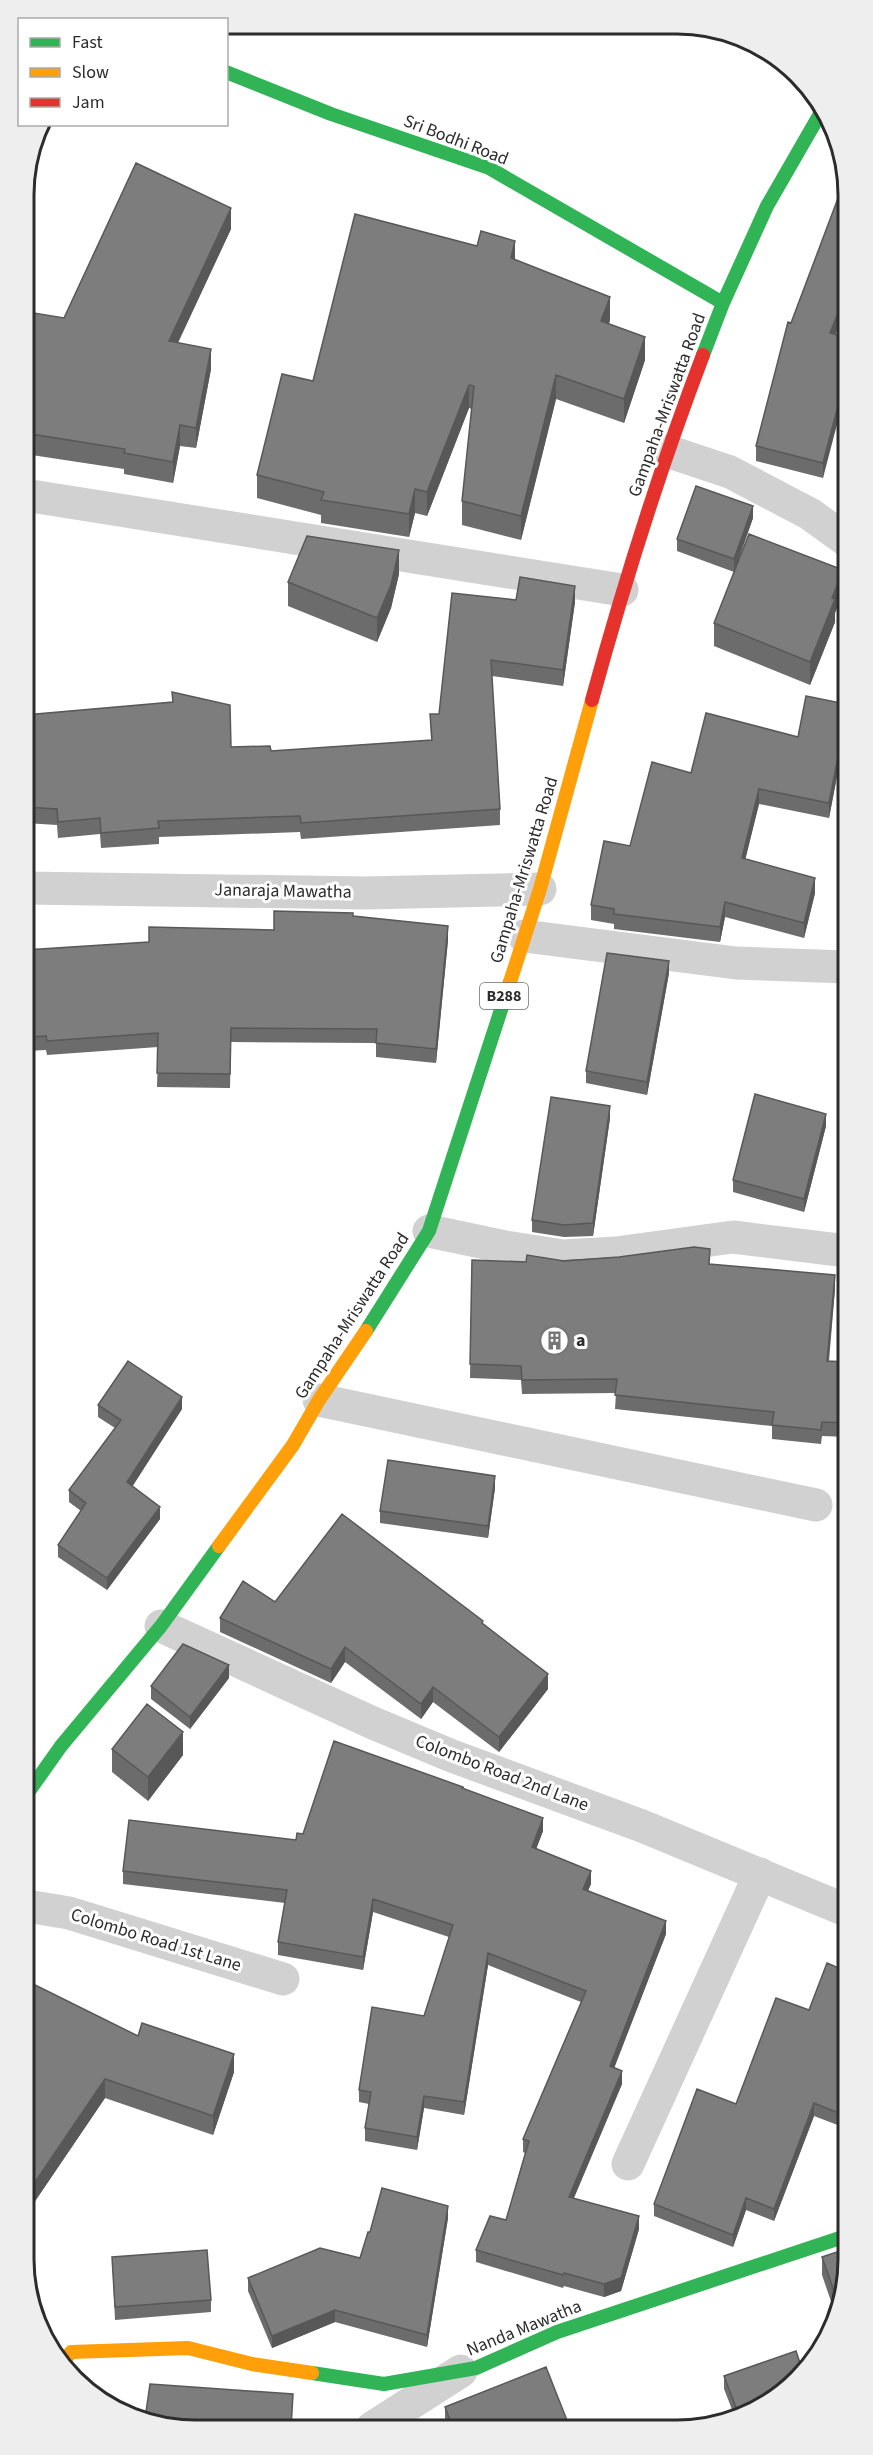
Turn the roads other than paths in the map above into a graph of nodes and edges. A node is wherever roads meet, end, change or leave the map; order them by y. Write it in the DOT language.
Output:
graph roads {
  1 [pos="228,73"];
  2 [pos="818,117"];
  3 [pos="723,303"];
  4 [pos="667,451"];
  5 [pos="35,497"];
  6 [pos="838,534"];
  7 [pos="622,590"];
  8 [pos="35,888"];
  9 [pos="540,889"];
  10 [pos="524,936"];
  11 [pos="838,967"];
  12 [pos="429,1231"];
  13 [pos="838,1250"];
  14 [pos="319,1400"];
  15 [pos="816,1505"];
  16 [pos="161,1626"];
  17 [pos="34,1784"];
  18 [pos="760,1874"];
  19 [pos="34,1907"];
  20 [pos="838,1907"];
  21 [pos="283,1979"];
  22 [pos="627,2164"];
  23 [pos="838,2239"];
  24 [pos="67,2357"];
  25 [pos="461,2371"];
  26 [pos="384,2420"];
  1 -- 3 [label="main road, Sri Bodhi Road"];
  2 -- 3 [label="main road, Gampaha-Mriswatta Road / B288"];
  3 -- 4 [label="main road, Gampaha-Mriswatta Road / B288"];
  4 -- 6 [label="street"];
  4 -- 7 [label="main road, Gampaha-Mriswatta Road / B288"];
  5 -- 7 [label="street"];
  7 -- 9 [label="main road, Gampaha-Mriswatta Road / B288"];
  8 -- 9 [label="street, Janaraja Mawatha"];
  9 -- 10 [label="main road, Gampaha-Mriswatta Road / B288"];
  10 -- 11 [label="street"];
  10 -- 12 [label="main road, Gampaha-Mriswatta Road / B288"];
  12 -- 13 [label="street"];
  12 -- 14 [label="main road, Gampaha-Mriswatta Road / B288"];
  14 -- 15 [label="street"];
  14 -- 16 [label="main road, Gampaha-Mriswatta Road / B288"];
  16 -- 17 [label="main road, Gampaha-Mriswatta Road / B288"];
  16 -- 18 [label="street, Colombo Road 2nd Lane"];
  18 -- 20 [label="street, Colombo Road 2nd Lane"];
  18 -- 22 [label="street"];
  19 -- 21 [label="street, Colombo Road 1st Lane"];
  23 -- 25 [label="main road, Nanda Mawatha"];
  24 -- 25 [label="main road, Nanda Mawatha"];
  25 -- 26 [label="street"];
}
